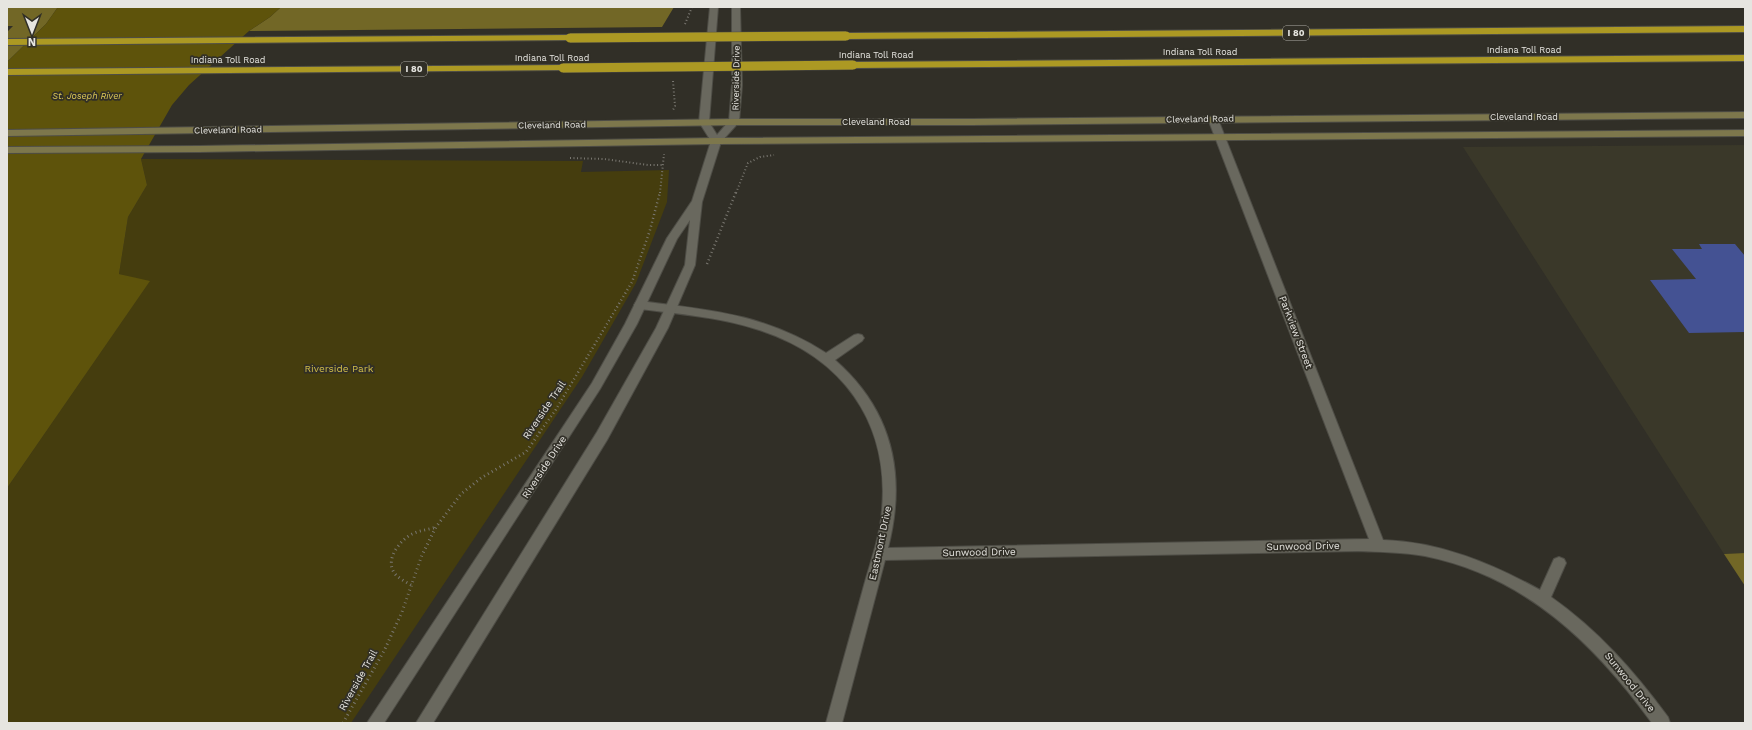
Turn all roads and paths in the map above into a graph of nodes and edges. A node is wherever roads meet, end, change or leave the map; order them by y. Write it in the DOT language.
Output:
graph roads {
  1 [pos="714,7"];
  2 [pos="736,7"];
  3 [pos="1745,29"];
  4 [pos="7,42"];
  5 [pos="1745,58"];
  6 [pos="7,72"];
  7 [pos="1745,115"];
  8 [pos="1213,119"];
  9 [pos="704,122"];
  10 [pos="734,122"];
  11 [pos="7,133"];
  12 [pos="1745,134"];
  13 [pos="1220,138"];
  14 [pos="716,141"];
  15 [pos="7,150"];
  16 [pos="779,155"];
  17 [pos="664,158"];
  18 [pos="697,202"];
  19 [pos="707,264"];
  20 [pos="640,305"];
  21 [pos="670,309"];
  22 [pos="858,338"];
  23 [pos="828,358"];
  24 [pos="436,527"];
  25 [pos="1379,546"];
  26 [pos="879,554"];
  27 [pos="1559,563"];
  28 [pos="410,585"];
  29 [pos="1543,599"];
  30 [pos="343,723"];
  31 [pos="375,723"];
  32 [pos="424,723"];
  33 [pos="834,723"];
  34 [pos="1662,723"];
  1 -- 9 [label="street"];
  2 -- 10 [label="street, Riverside Drive"];
  3 -- 4 [label="highway, Indiana Toll Road / I 80, bridge"];
  5 -- 6 [label="highway, Indiana Toll Road / I 80, bridge"];
  7 -- 8 [label="main road, Cleveland Road"];
  8 -- 10 [label="main road, Cleveland Road"];
  8 -- 13 [label="street, Parkview Street"];
  9 -- 10 [label="main road, Cleveland Road"];
  9 -- 11 [label="main road, Cleveland Road"];
  9 -- 14 [label="street"];
  10 -- 14 [label="street, Riverside Drive"];
  12 -- 13 [label="main road, Cleveland Road"];
  13 -- 14 [label="main road, Cleveland Road"];
  13 -- 25 [label="street, Parkview Street"];
  14 -- 15 [label="main road, Cleveland Road"];
  14 -- 18 [label="street, Riverside Drive"];
  16 -- 19 [label="path"];
  17 -- 24 [label="path, Riverside Trail"];
  18 -- 20 [label="street, Riverside Drive"];
  18 -- 21 [label="street, Riverside Drive"];
  20 -- 21 [label="street, Eastmont Drive"];
  20 -- 31 [label="street, Riverside Drive"];
  21 -- 23 [label="street, Eastmont Drive"];
  21 -- 32 [label="street, Riverside Drive"];
  22 -- 23 [label="street"];
  23 -- 26 [label="street, Eastmont Drive"];
  24 -- 28 [label="path, Riverside Trail"];
  24 -- 28 [label="path"];
  25 -- 26 [label="street, Sunwood Drive"];
  25 -- 29 [label="street, Sunwood Drive"];
  26 -- 33 [label="street, Eastmont Drive"];
  27 -- 29 [label="street"];
  28 -- 30 [label="path, Riverside Trail"];
  29 -- 34 [label="street, Sunwood Drive"];
}
